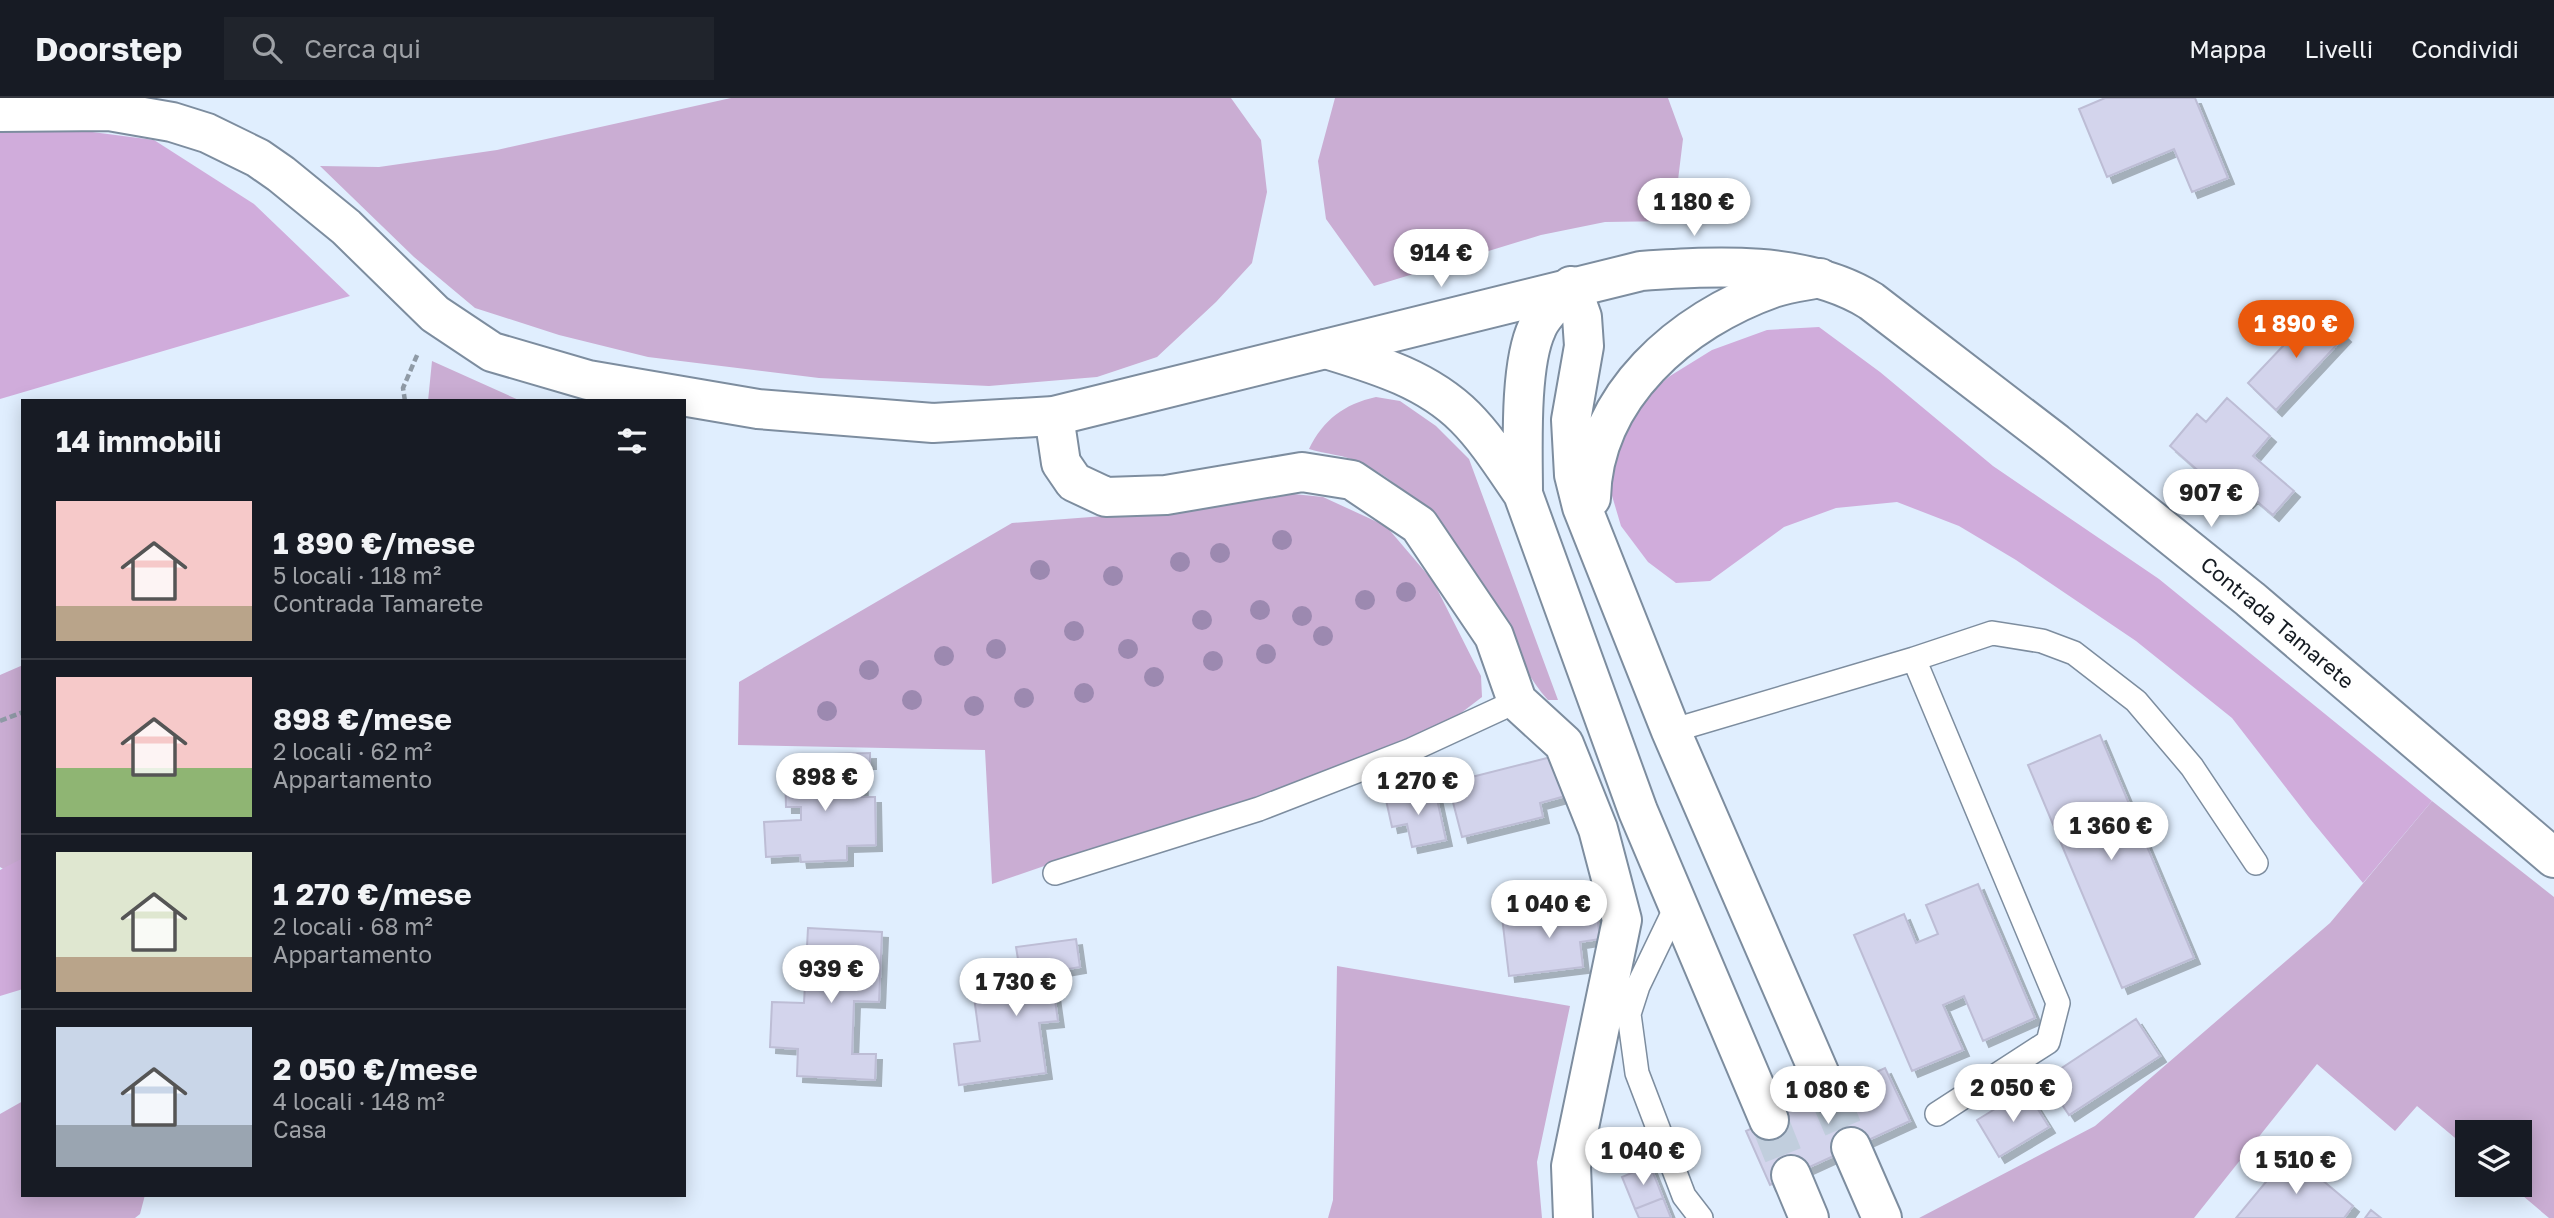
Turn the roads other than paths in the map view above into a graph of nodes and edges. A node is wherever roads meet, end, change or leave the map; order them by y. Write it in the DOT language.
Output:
graph roads {
  1 [pos="0,112"];
  2 [pos="1820,278"];
  3 [pos="1571,286"];
  4 [pos="1326,349"];
  5 [pos="1054,415"];
  6 [pos="1523,494"];
  7 [pos="1593,539"];
  8 [pos="1914,659"];
  9 [pos="1517,701"];
  10 [pos="1671,731"];
  11 [pos="2554,859"];
  12 [pos="2256,863"];
  13 [pos="1055,873"];
  14 [pos="1677,905"];
  15 [pos="1828,1093"];
  16 [pos="1937,1114"];
  17 [pos="1769,1120"];
  18 [pos="1851,1147"];
  19 [pos="1791,1175"];
  20 [pos="1573,1218"];
  21 [pos="1701,1218"];
  22 [pos="1809,1218"];
  23 [pos="1882,1218"];
  1 -- 5 [label="main road, Contrada Tamarete"];
  2 -- 3 [label="main road, Contrada Tamarete"];
  2 -- 7 [label="main road"];
  2 -- 11 [label="main road, Contrada Tamarete"];
  3 -- 4 [label="main road, Contrada Tamarete"];
  3 -- 6 [label="main road"];
  3 -- 7 [label="main road"];
  4 -- 5 [label="main road, Contrada Tamarete"];
  4 -- 6 [label="main road"];
  5 -- 9 [label="main road"];
  6 -- 14 [label="main road"];
  7 -- 10 [label="main road"];
  8 -- 10 [label="lane"];
  8 -- 12 [label="lane"];
  8 -- 16 [label="lane"];
  9 -- 13 [label="lane"];
  9 -- 20 [label="main road"];
  10 -- 15 [label="main road"];
  14 -- 17 [label="main road"];
  14 -- 21 [label="lane"];
  18 -- 23 [label="main road"];
  19 -- 22 [label="main road"];
}
